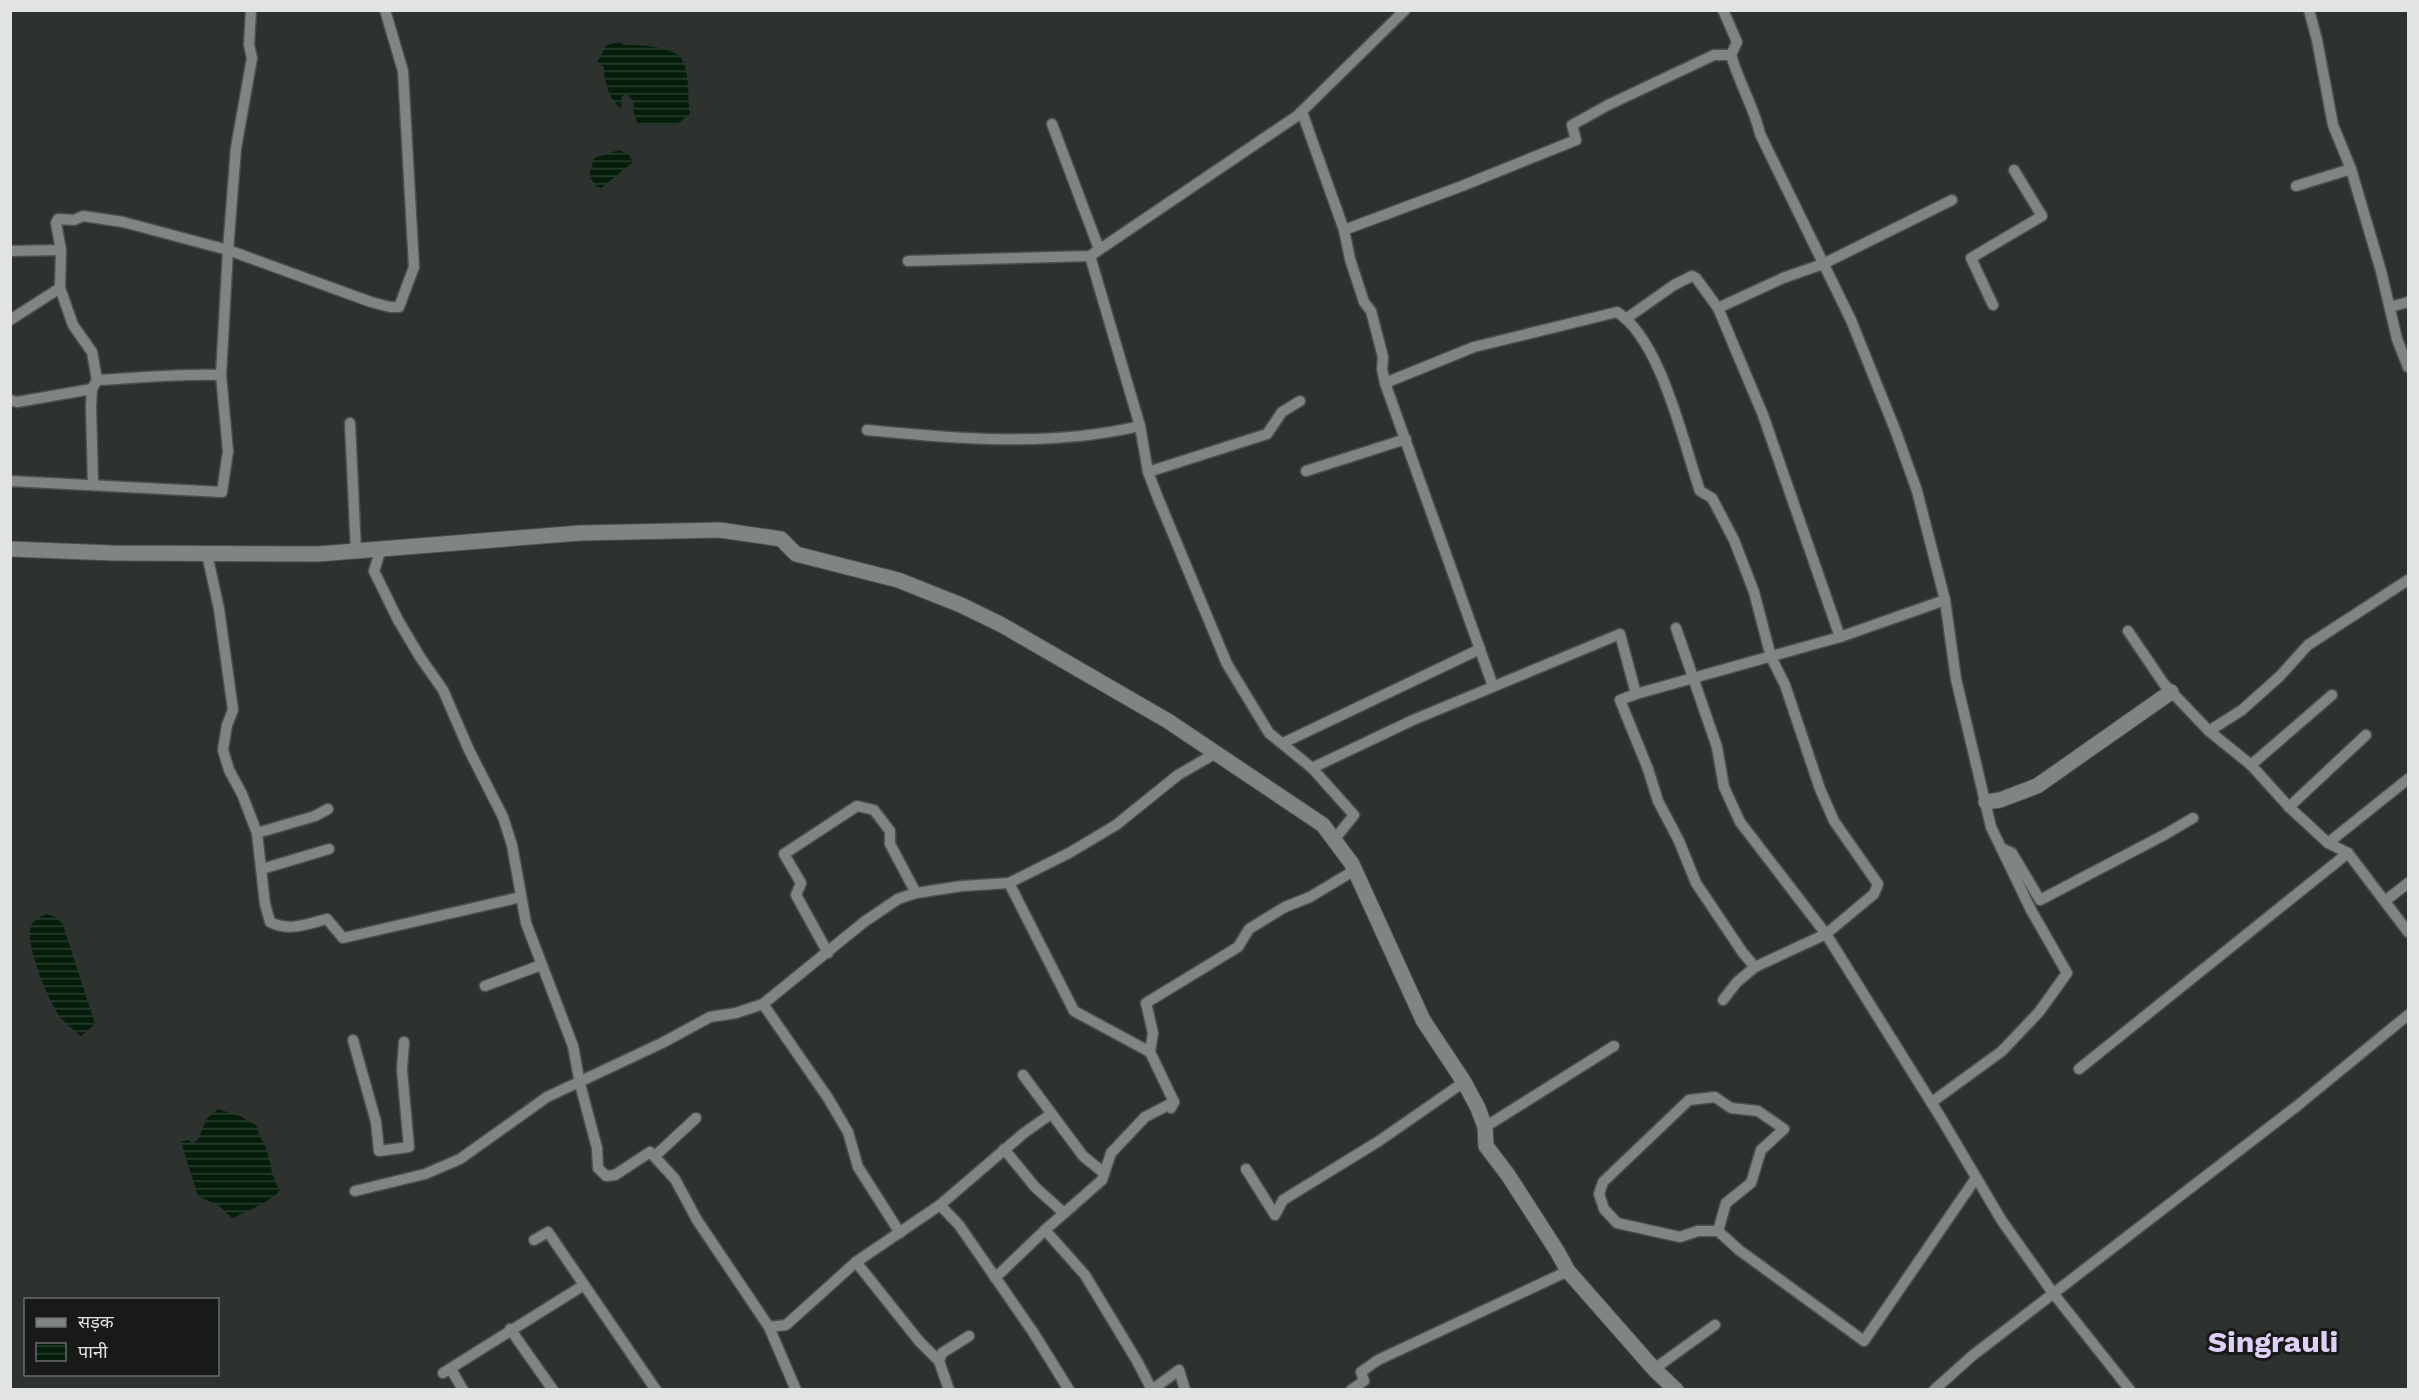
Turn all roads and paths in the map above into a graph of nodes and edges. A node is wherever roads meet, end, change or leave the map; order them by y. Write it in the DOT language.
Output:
graph roads {
  1 [pos="251,10"];
  2 [pos="385,10"];
  3 [pos="1405,10"];
  4 [pos="1723,10"];
  5 [pos="2308,10"];
  6 [pos="1731,55"];
  7 [pos="1302,112"];
  8 [pos="1052,124"];
  9 [pos="2351,169"];
  10 [pos="2014,170"];
  11 [pos="2295,186"];
  12 [pos="1952,200"];
  13 [pos="1344,230"];
  14 [pos="61,250"];
  15 [pos="228,250"];
  16 [pos="10,251"];
  17 [pos="1094,253"];
  18 [pos="909,261"];
  19 [pos="1823,264"];
  20 [pos="60,288"];
  21 [pos="2409,302"];
  22 [pos="1993,305"];
  23 [pos="2390,307"];
  24 [pos="1718,308"];
  25 [pos="1626,318"];
  26 [pos="10,320"];
  27 [pos="2409,367"];
  28 [pos="221,375"];
  29 [pos="1385,383"];
  30 [pos="94,384"];
  31 [pos="10,400"];
  32 [pos="1300,401"];
  33 [pos="350,423"];
  34 [pos="1140,426"];
  35 [pos="867,430"];
  36 [pos="1406,439"];
  37 [pos="1306,471"];
  38 [pos="1148,472"];
  39 [pos="10,481"];
  40 [pos="93,485"];
  41 [pos="10,549"];
  42 [pos="381,549"];
  43 [pos="356,551"];
  44 [pos="207,554"];
  45 [pos="2409,580"];
  46 [pos="1945,600"];
  47 [pos="1676,628"];
  48 [pos="2128,631"];
  49 [pos="1840,637"];
  50 [pos="1480,649"];
  51 [pos="1771,657"];
  52 [pos="1692,679"];
  53 [pos="1492,686"];
  54 [pos="2171,692"];
  55 [pos="1636,694"];
  56 [pos="2332,695"];
  57 [pos="2209,731"];
  58 [pos="2366,735"];
  59 [pos="1283,743"];
  60 [pos="1216,753"];
  61 [pos="2251,765"];
  62 [pos="1312,768"];
  63 [pos="2409,779"];
  64 [pos="1986,802"];
  65 [pos="2289,807"];
  66 [pos="328,809"];
  67 [pos="2193,818"];
  68 [pos="257,833"];
  69 [pos="1334,840"];
  70 [pos="2328,843"];
  71 [pos="2001,848"];
  72 [pos="329,849"];
  73 [pos="2348,854"];
  74 [pos="262,869"];
  75 [pos="1355,870"];
  76 [pos="1009,883"];
  77 [pos="2409,884"];
  78 [pos="916,892"];
  79 [pos="521,897"];
  80 [pos="2385,901"];
  81 [pos="2409,932"];
  82 [pos="1826,934"];
  83 [pos="828,953"];
  84 [pos="541,965"];
  85 [pos="1755,967"];
  86 [pos="485,986"];
  87 [pos="1723,1000"];
  88 [pos="763,1004"];
  89 [pos="2409,1015"];
  90 [pos="353,1040"];
  91 [pos="404,1042"];
  92 [pos="1614,1046"];
  93 [pos="1150,1052"];
  94 [pos="2079,1069"];
  95 [pos="1023,1075"];
  96 [pos="1464,1082"];
  97 [pos="580,1084"];
  98 [pos="1932,1102"];
  99 [pos="1051,1114"];
  100 [pos="696,1118"];
  101 [pos="1485,1127"];
  102 [pos="1004,1149"];
  103 [pos="655,1156"];
  104 [pos="1246,1169"];
  105 [pos="1104,1173"];
  106 [pos="1976,1178"];
  107 [pos="355,1191"];
  108 [pos="940,1205"];
  109 [pos="1064,1213"];
  110 [pos="1045,1230"];
  111 [pos="1718,1231"];
  112 [pos="900,1233"];
  113 [pos="534,1240"];
  114 [pos="856,1262"];
  115 [pos="1568,1271"];
  116 [pos="995,1278"];
  117 [pos="584,1285"];
  118 [pos="2053,1293"];
  119 [pos="1714,1325"];
  120 [pos="769,1327"];
  121 [pos="510,1329"];
  122 [pos="969,1336"];
  123 [pos="939,1361"];
  124 [pos="1654,1369"];
  125 [pos="463,1389"];
  126 [pos="553,1389"];
  127 [pos="657,1389"];
  128 [pos="796,1389"];
  129 [pos="949,1389"];
  130 [pos="1069,1389"];
  131 [pos="1152,1389"];
  132 [pos="1185,1389"];
  133 [pos="1351,1389"];
  134 [pos="1676,1389"];
  135 [pos="1934,1389"];
  136 [pos="2130,1389"];
  1 -- 15 [label="street"];
  2 -- 15 [label="street"];
  3 -- 7 [label="street"];
  4 -- 6 [label="street"];
  5 -- 9 [label="street"];
  6 -- 13 [label="street"];
  6 -- 19 [label="street"];
  7 -- 13 [label="street"];
  7 -- 17 [label="street"];
  8 -- 17 [label="street"];
  9 -- 11 [label="street"];
  9 -- 23 [label="street"];
  10 -- 22 [label="street"];
  12 -- 19 [label="street"];
  13 -- 29 [label="street"];
  14 -- 15 [label="street"];
  14 -- 16 [label="street"];
  14 -- 20 [label="street"];
  15 -- 28 [label="street"];
  17 -- 18 [label="street"];
  17 -- 34 [label="street"];
  19 -- 24 [label="street"];
  19 -- 46 [label="street"];
  20 -- 26 [label="street"];
  20 -- 30 [label="street"];
  21 -- 23 [label="street"];
  23 -- 27 [label="street"];
  24 -- 25 [label="street"];
  24 -- 49 [label="street"];
  25 -- 29 [label="street"];
  25 -- 51 [label="street"];
  28 -- 30 [label="street"];
  28 -- 40 [label="street"];
  29 -- 36 [label="street"];
  30 -- 31 [label="street"];
  30 -- 40 [label="street"];
  32 -- 38 [label="street"];
  33 -- 43 [label="street"];
  34 -- 35 [label="street"];
  34 -- 38 [label="street"];
  36 -- 37 [label="street"];
  36 -- 50 [label="street"];
  38 -- 59 [label="street"];
  39 -- 40 [label="street"];
  41 -- 44 [label="street"];
  42 -- 43 [label="street"];
  42 -- 60 [label="street"];
  42 -- 79 [label="street"];
  43 -- 44 [label="street"];
  44 -- 68 [label="street"];
  45 -- 57 [label="street"];
  46 -- 49 [label="street"];
  46 -- 64 [label="street"];
  47 -- 52 [label="street"];
  48 -- 54 [label="street"];
  49 -- 51 [label="street"];
  50 -- 53 [label="street"];
  50 -- 59 [label="street"];
  51 -- 52 [label="street"];
  51 -- 82 [label="street"];
  52 -- 55 [label="street"];
  52 -- 82 [label="street"];
  53 -- 55 [label="street"];
  53 -- 62 [label="street"];
  54 -- 57 [label="street"];
  54 -- 64 [label="street"];
  55 -- 85 [label="street"];
  56 -- 61 [label="street"];
  57 -- 61 [label="street"];
  58 -- 65 [label="street"];
  59 -- 62 [label="street"];
  60 -- 69 [label="street"];
  60 -- 76 [label="street"];
  61 -- 65 [label="street"];
  62 -- 69 [label="street"];
  63 -- 70 [label="street"];
  64 -- 71 [label="street"];
  65 -- 70 [label="street"];
  66 -- 68 [label="street"];
  67 -- 71 [label="street"];
  68 -- 74 [label="street"];
  69 -- 75 [label="street"];
  70 -- 73 [label="street"];
  71 -- 98 [label="street"];
  72 -- 74 [label="street"];
  73 -- 80 [label="street"];
  73 -- 94 [label="street"];
  74 -- 79 [label="street"];
  75 -- 93 [label="street"];
  75 -- 96 [label="street"];
  76 -- 78 [label="street"];
  76 -- 93 [label="street"];
  77 -- 80 [label="street"];
  78 -- 83 [label="street"];
  78 -- 83 [label="street"];
  79 -- 84 [label="street"];
  80 -- 81 [label="street"];
  82 -- 85 [label="street"];
  82 -- 98 [label="street"];
  83 -- 88 [label="street"];
  84 -- 86 [label="street"];
  84 -- 97 [label="street"];
  85 -- 87 [label="street"];
  88 -- 97 [label="street"];
  88 -- 112 [label="street"];
  89 -- 118 [label="street"];
  90 -- 91 [label="street"];
  92 -- 101 [label="street"];
  93 -- 105 [label="street"];
  95 -- 99 [label="street"];
  96 -- 101 [label="street"];
  96 -- 104 [label="street"];
  97 -- 103 [label="street"];
  97 -- 107 [label="street"];
  98 -- 106 [label="street"];
  99 -- 102 [label="street"];
  99 -- 105 [label="street"];
  100 -- 103 [label="street"];
  101 -- 115 [label="street"];
  102 -- 108 [label="street"];
  102 -- 109 [label="street"];
  103 -- 120 [label="street"];
  105 -- 109 [label="street"];
  106 -- 111 [label="street"];
  106 -- 118 [label="street"];
  108 -- 112 [label="street"];
  108 -- 116 [label="street"];
  109 -- 110 [label="street"];
  110 -- 116 [label="street"];
  110 -- 131 [label="street"];
  111 -- 111 [label="street"];
  112 -- 114 [label="street"];
  113 -- 117 [label="street"];
  114 -- 120 [label="street"];
  114 -- 123 [label="street"];
  115 -- 124 [label="street"];
  115 -- 133 [label="street"];
  116 -- 130 [label="street"];
  117 -- 121 [label="street"];
  117 -- 127 [label="street"];
  118 -- 135 [label="street"];
  118 -- 136 [label="street"];
  119 -- 124 [label="street"];
  120 -- 128 [label="street"];
  121 -- 125 [label="street"];
  121 -- 126 [label="street"];
  122 -- 123 [label="street"];
  123 -- 129 [label="street"];
  124 -- 134 [label="street"];
  131 -- 132 [label="street"];
}
